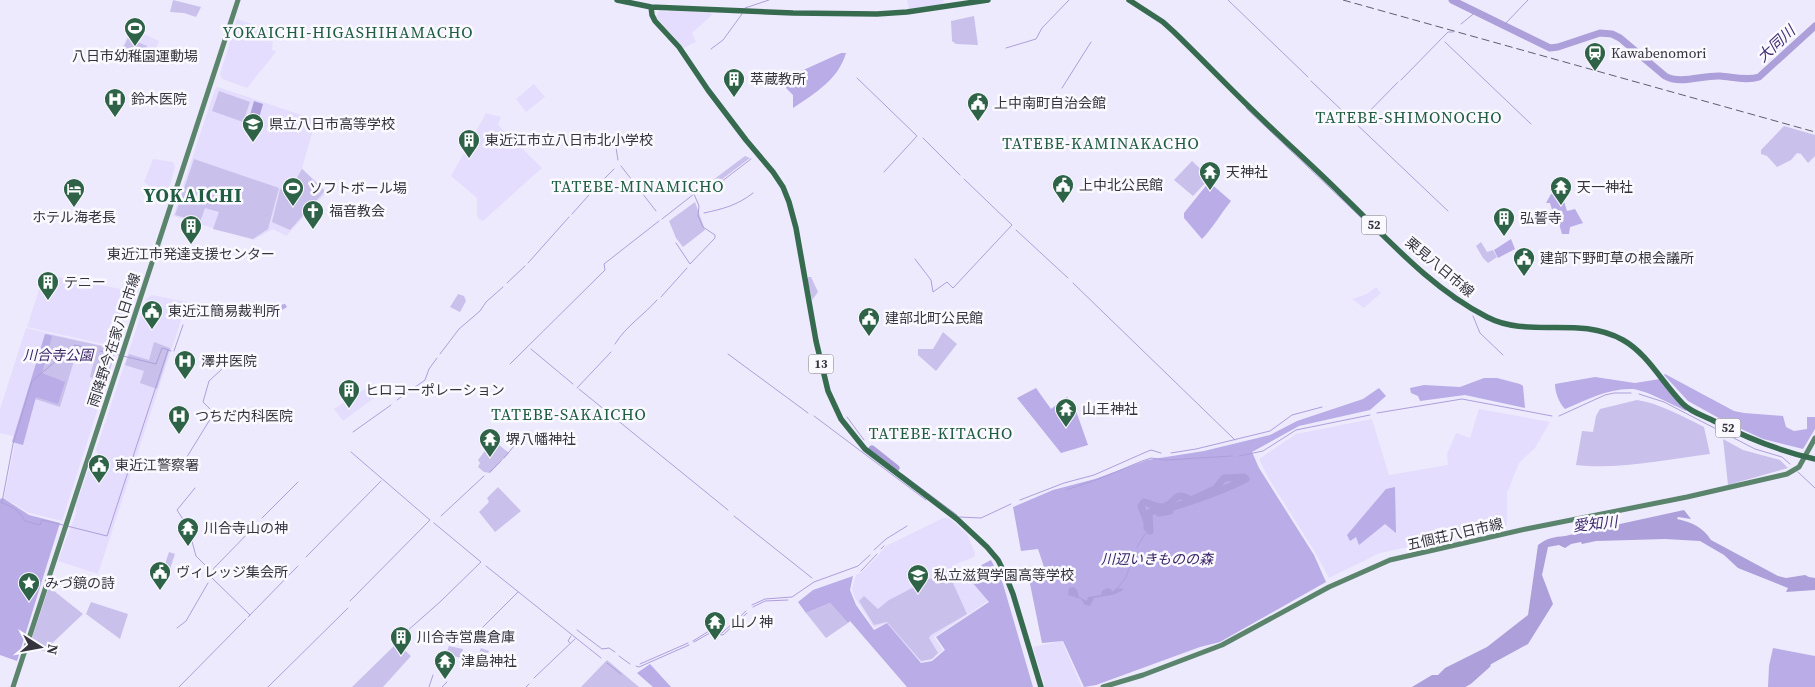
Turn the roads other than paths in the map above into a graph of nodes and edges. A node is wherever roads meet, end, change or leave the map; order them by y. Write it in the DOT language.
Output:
graph roads {
  1 [pos="238,0"];
  2 [pos="617,0"];
  3 [pos="988,0"];
  4 [pos="1129,0"];
  5 [pos="946,3"];
  6 [pos="651,7"];
  7 [pos="1815,438"];
  8 [pos="1805,456"];
  9 [pos="1815,459"];
  10 [pos="12,687"];
  11 [pos="1041,687"];
  12 [pos="1103,687"];
  1 -- 10 [label="main road, 雨降野今在家八日市線"];
  2 -- 6 [label="main road"];
  3 -- 5 [label="main road"];
  4 -- 8 [label="main road, 栗見八日市線 / 52"];
  5 -- 6 [label="main road"];
  6 -- 11 [label="main road, 13"];
  7 -- 8 [label="main road, 五個荘八日市線"];
  8 -- 9 [label="main road, 栗見八日市線 / 52"];
  8 -- 12 [label="main road, 五個荘八日市線"];
}
